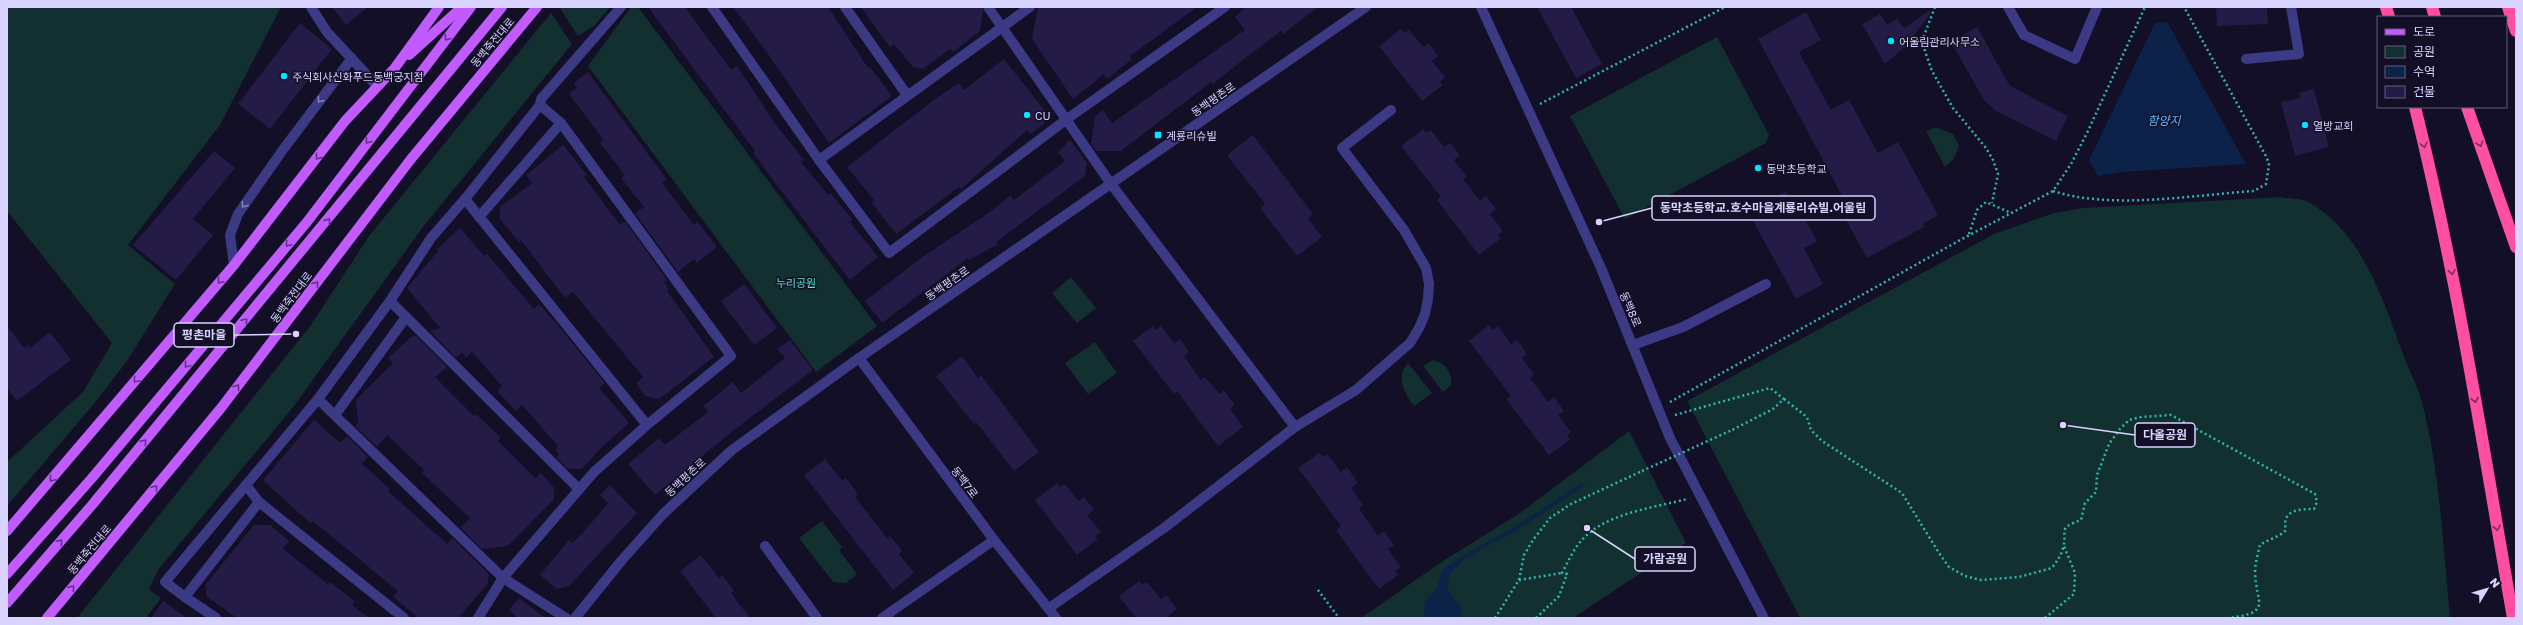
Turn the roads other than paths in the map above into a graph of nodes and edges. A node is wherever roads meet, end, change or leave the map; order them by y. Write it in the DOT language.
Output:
graph roads {
  1 [pos="311,7"];
  2 [pos="439,7"];
  3 [pos="462,7"];
  4 [pos="471,7"];
  5 [pos="502,7"];
  6 [pos="537,7"];
  7 [pos="621,7"];
  8 [pos="712,7"];
  9 [pos="845,7"];
  10 [pos="988,7"];
  11 [pos="1030,7"];
  12 [pos="1225,7"];
  13 [pos="1366,7"];
  14 [pos="1482,7"];
  15 [pos="2008,7"];
  16 [pos="2097,7"];
  17 [pos="2290,7"];
  18 [pos="2508,7"];
  19 [pos="1002,27"];
  20 [pos="2516,31"];
  21 [pos="352,58"];
  22 [pos="2246,59"];
  23 [pos="394,69"];
  24 [pos="377,86"];
  25 [pos="907,95"];
  26 [pos="540,105"];
  27 [pos="2415,108"];
  28 [pos="2467,108"];
  29 [pos="1391,110"];
  30 [pos="1067,119"];
  31 [pos="561,123"];
  32 [pos="819,160"];
  33 [pos="1111,184"];
  34 [pos="465,199"];
  35 [pos="479,217"];
  36 [pos="2516,246"];
  37 [pos="234,265"];
  38 [pos="1766,284"];
  39 [pos="390,302"];
  40 [pos="406,317"];
  41 [pos="1633,345"];
  42 [pos="858,358"];
  43 [pos="318,399"];
  44 [pos="335,415"];
  45 [pos="647,425"];
  46 [pos="1295,427"];
  47 [pos="246,485"];
  48 [pos="580,489"];
  49 [pos="259,502"];
  50 [pos="7,531"];
  51 [pos="994,540"];
  52 [pos="765,546"];
  53 [pos="7,574"];
  54 [pos="503,578"];
  55 [pos="185,597"];
  56 [pos="7,603"];
  57 [pos="1049,608"];
  58 [pos="47,618"];
  59 [pos="216,618"];
  60 [pos="404,618"];
  61 [pos="478,618"];
  62 [pos="566,618"];
  63 [pos="575,618"];
  64 [pos="818,618"];
  65 [pos="882,618"];
  66 [pos="1056,618"];
  67 [pos="1764,618"];
  68 [pos="2513,618"];
  1 -- 21 [label="street"];
  2 -- 23 [label="main road"];
  3 -- 23 [label="main road"];
  4 -- 53 [label="main road, one-way"];
  56 -- 5 [label="main road, 동백죽전대로, one-way"];
  58 -- 6 [label="main road, 동백죽전대로, one-way"];
  7 -- 26 [label="street"];
  8 -- 32 [label="street"];
  9 -- 25 [label="street"];
  10 -- 19 [label="street"];
  11 -- 19 [label="street"];
  12 -- 30 [label="street"];
  13 -- 33 [label="street, 동백평촌로"];
  14 -- 41 [label="street, 동백8로"];
  15 -- 16 [label="street"];
  17 -- 22 [label="street"];
  18 -- 20 [label="highway"];
  19 -- 25 [label="street"];
  19 -- 30 [label="street"];
  21 -- 24 [label="street"];
  21 -- 37 [label="street, one-way"];
  23 -- 24 [label="main road"];
  24 -- 37 [label="main road, one-way"];
  25 -- 32 [label="street"];
  26 -- 31 [label="street"];
  26 -- 34 [label="street"];
  27 -- 68 [label="highway, one-way"];
  28 -- 36 [label="highway, one-way"];
  29 -- 46 [label="street"];
  30 -- 32 [label="street"];
  30 -- 33 [label="street"];
  31 -- 35 [label="street"];
  31 -- 45 [label="street"];
  33 -- 42 [label="street, 동백평촌로"];
  33 -- 46 [label="street"];
  34 -- 35 [label="street"];
  34 -- 39 [label="street"];
  35 -- 45 [label="street"];
  37 -- 50 [label="main road, one-way"];
  38 -- 41 [label="street"];
  39 -- 40 [label="street"];
  39 -- 43 [label="street"];
  40 -- 44 [label="street"];
  40 -- 48 [label="street"];
  41 -- 67 [label="street, 동백8로"];
  42 -- 51 [label="street, 동백7로"];
  42 -- 63 [label="street, 동백평촌로"];
  43 -- 44 [label="street"];
  43 -- 47 [label="street"];
  44 -- 54 [label="street"];
  45 -- 48 [label="street"];
  46 -- 57 [label="street"];
  47 -- 49 [label="street"];
  47 -- 55 [label="street"];
  48 -- 54 [label="street"];
  49 -- 55 [label="street"];
  49 -- 60 [label="street"];
  51 -- 57 [label="street, 동백7로"];
  51 -- 65 [label="street"];
  52 -- 64 [label="street"];
  54 -- 61 [label="street"];
  54 -- 62 [label="street"];
  55 -- 59 [label="street"];
  57 -- 66 [label="street, 동백7로"];
}
